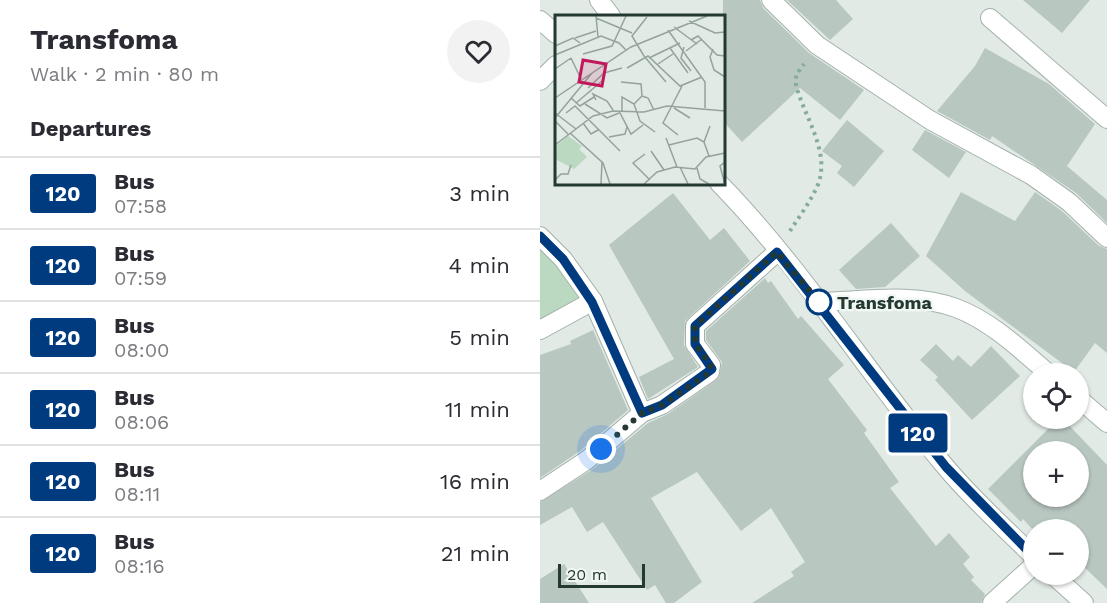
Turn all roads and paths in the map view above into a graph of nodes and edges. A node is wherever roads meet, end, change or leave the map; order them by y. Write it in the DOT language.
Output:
graph roads {
  1 [pos="599,0"];
  2 [pos="771,0"];
  3 [pos="609,15"];
  4 [pos="990,18"];
  5 [pos="540,20"];
  6 [pos="555,33"];
  7 [pos="817,45"];
  8 [pos="555,66"];
  9 [pos="540,81"];
  10 [pos="1107,119"];
  11 [pos="720,184"];
  12 [pos="540,236"];
  13 [pos="1107,238"];
  14 [pos="777,252"];
  15 [pos="592,302"];
  16 [pos="819,302"];
  17 [pos="540,330"];
  18 [pos="1036,363"];
  19 [pos="1089,407"];
  20 [pos="642,413"];
  21 [pos="1107,423"];
  22 [pos="540,491"];
  23 [pos="1023,546"];
  24 [pos="1023,575"];
  25 [pos="1064,585"];
  26 [pos="992,603"];
  27 [pos="1084,603"];
  1 -- 3 [label="street"];
  2 -- 7 [label="street"];
  4 -- 10 [label="street"];
  5 -- 6 [label="street"];
  7 -- 13 [label="street"];
  7 -- 14 [label="path"];
  8 -- 9 [label="street"];
  11 -- 14 [label="street"];
  12 -- 15 [label="street"];
  14 -- 16 [label="street"];
  14 -- 20 [label="street"];
  15 -- 17 [label="street"];
  15 -- 20 [label="street"];
  16 -- 18 [label="street"];
  16 -- 23 [label="street"];
  19 -- 21 [label="street"];
  20 -- 22 [label="street"];
  24 -- 26 [label="street"];
  25 -- 27 [label="street"];
}
